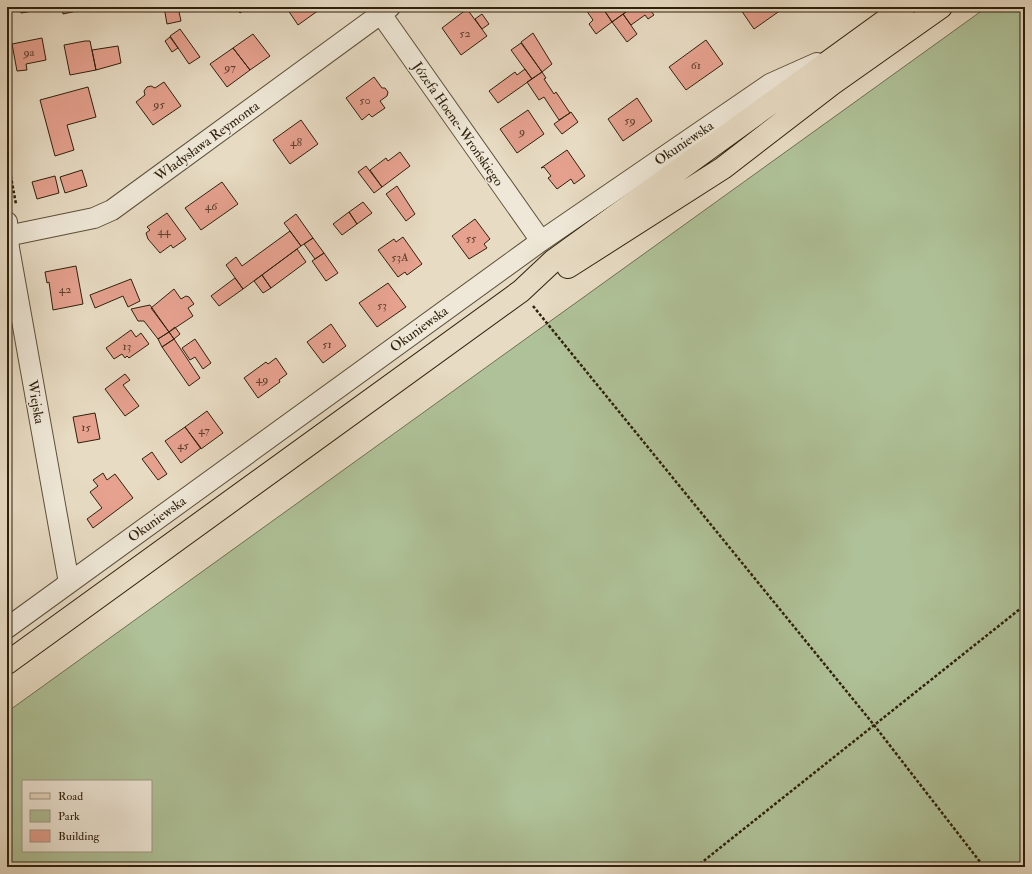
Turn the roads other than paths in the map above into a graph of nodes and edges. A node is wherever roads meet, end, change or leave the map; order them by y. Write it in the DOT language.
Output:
graph roads {
  1 [pos="904,7"];
  2 [pos="919,7"];
  3 [pos="941,7"];
  4 [pos="382,9"];
  5 [pos="907,31"];
  6 [pos="844,50"];
  7 [pos="10,226"];
  8 [pos="541,241"];
  9 [pos="521,291"];
  10 [pos="69,582"];
  11 [pos="7,628"];
  12 [pos="7,663"];
  1 -- 6 [label="main road, Okuniewska"];
  2 -- 5 [label="street"];
  3 -- 5 [label="main road, Okuniewska"];
  4 -- 7 [label="street, Władysława Reymonta"];
  4 -- 8 [label="street, Józefa Hoene-Wrońskiego"];
  5 -- 9 [label="main road, Okuniewska"];
  6 -- 8 [label="street, Okuniewska"];
  6 -- 9 [label="main road, Okuniewska"];
  7 -- 10 [label="street, Wiejska"];
  8 -- 10 [label="street, Okuniewska"];
  9 -- 12 [label="main road, Okuniewska"];
  10 -- 11 [label="street, Okuniewska"];
}
